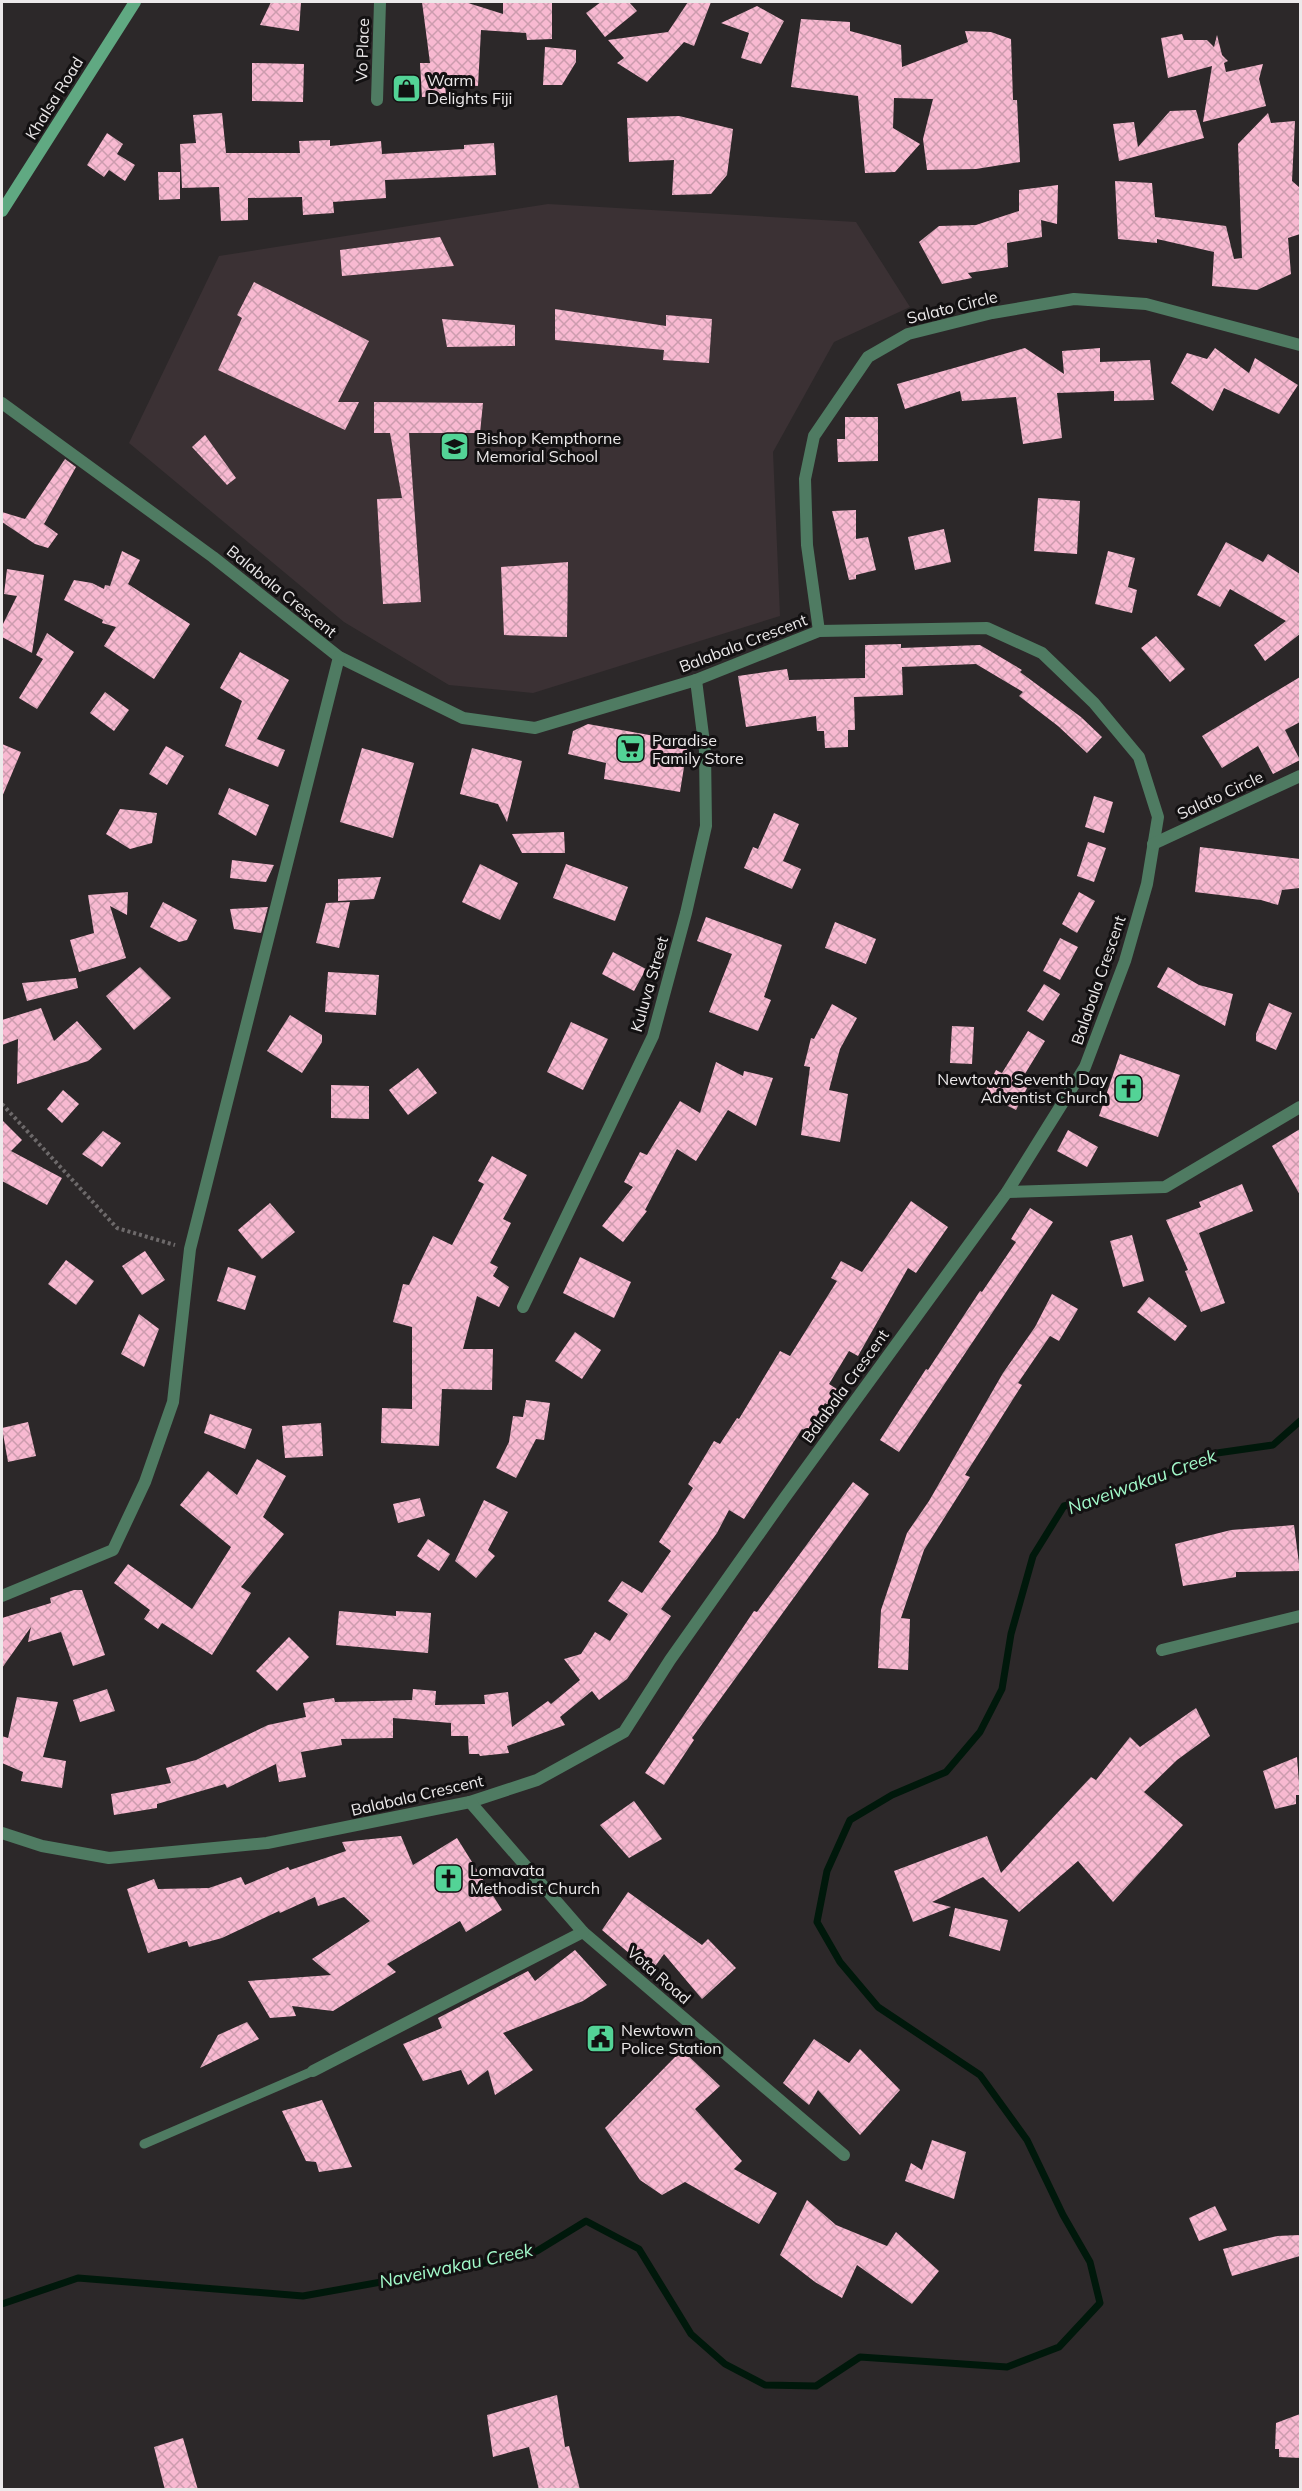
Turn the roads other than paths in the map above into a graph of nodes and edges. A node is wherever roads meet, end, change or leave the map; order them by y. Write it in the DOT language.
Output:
graph roads {
  1 [pos="135,2"];
  2 [pos="380,2"];
  3 [pos="377,100"];
  4 [pos="2,211"];
  5 [pos="1300,345"];
  6 [pos="2,403"];
  7 [pos="819,631"];
  8 [pos="339,657"];
  9 [pos="696,680"];
  10 [pos="1300,776"];
  11 [pos="1153,844"];
  12 [pos="1300,1107"];
  13 [pos="1006,1192"];
  14 [pos="523,1308"];
  15 [pos="2,1596"];
  16 [pos="1300,1616"];
  17 [pos="1162,1650"];
  18 [pos="470,1802"];
  19 [pos="2,1833"];
  20 [pos="583,1932"];
  21 [pos="313,2072"];
  22 [pos="144,2144"];
  23 [pos="844,2155"];
  1 -- 4 [label="main road, Khalsa Road"];
  2 -- 3 [label="street, Vo Place"];
  5 -- 7 [label="street, Salato Circle"];
  6 -- 8 [label="street, Balabala Crescent"];
  7 -- 9 [label="street, Balabala Crescent"];
  7 -- 11 [label="street, Balabala Crescent"];
  8 -- 9 [label="street, Balabala Crescent"];
  8 -- 15 [label="street"];
  9 -- 14 [label="street, Kuluva Street"];
  10 -- 11 [label="street, Salato Circle"];
  11 -- 13 [label="street, Balabala Crescent"];
  12 -- 13 [label="street"];
  13 -- 18 [label="street, Balabala Crescent"];
  16 -- 17 [label="street"];
  18 -- 19 [label="street, Balabala Crescent"];
  18 -- 20 [label="street, Vota Road"];
  20 -- 21 [label="street"];
  20 -- 23 [label="street, Vota Road"];
  21 -- 22 [label="lane"];
}
